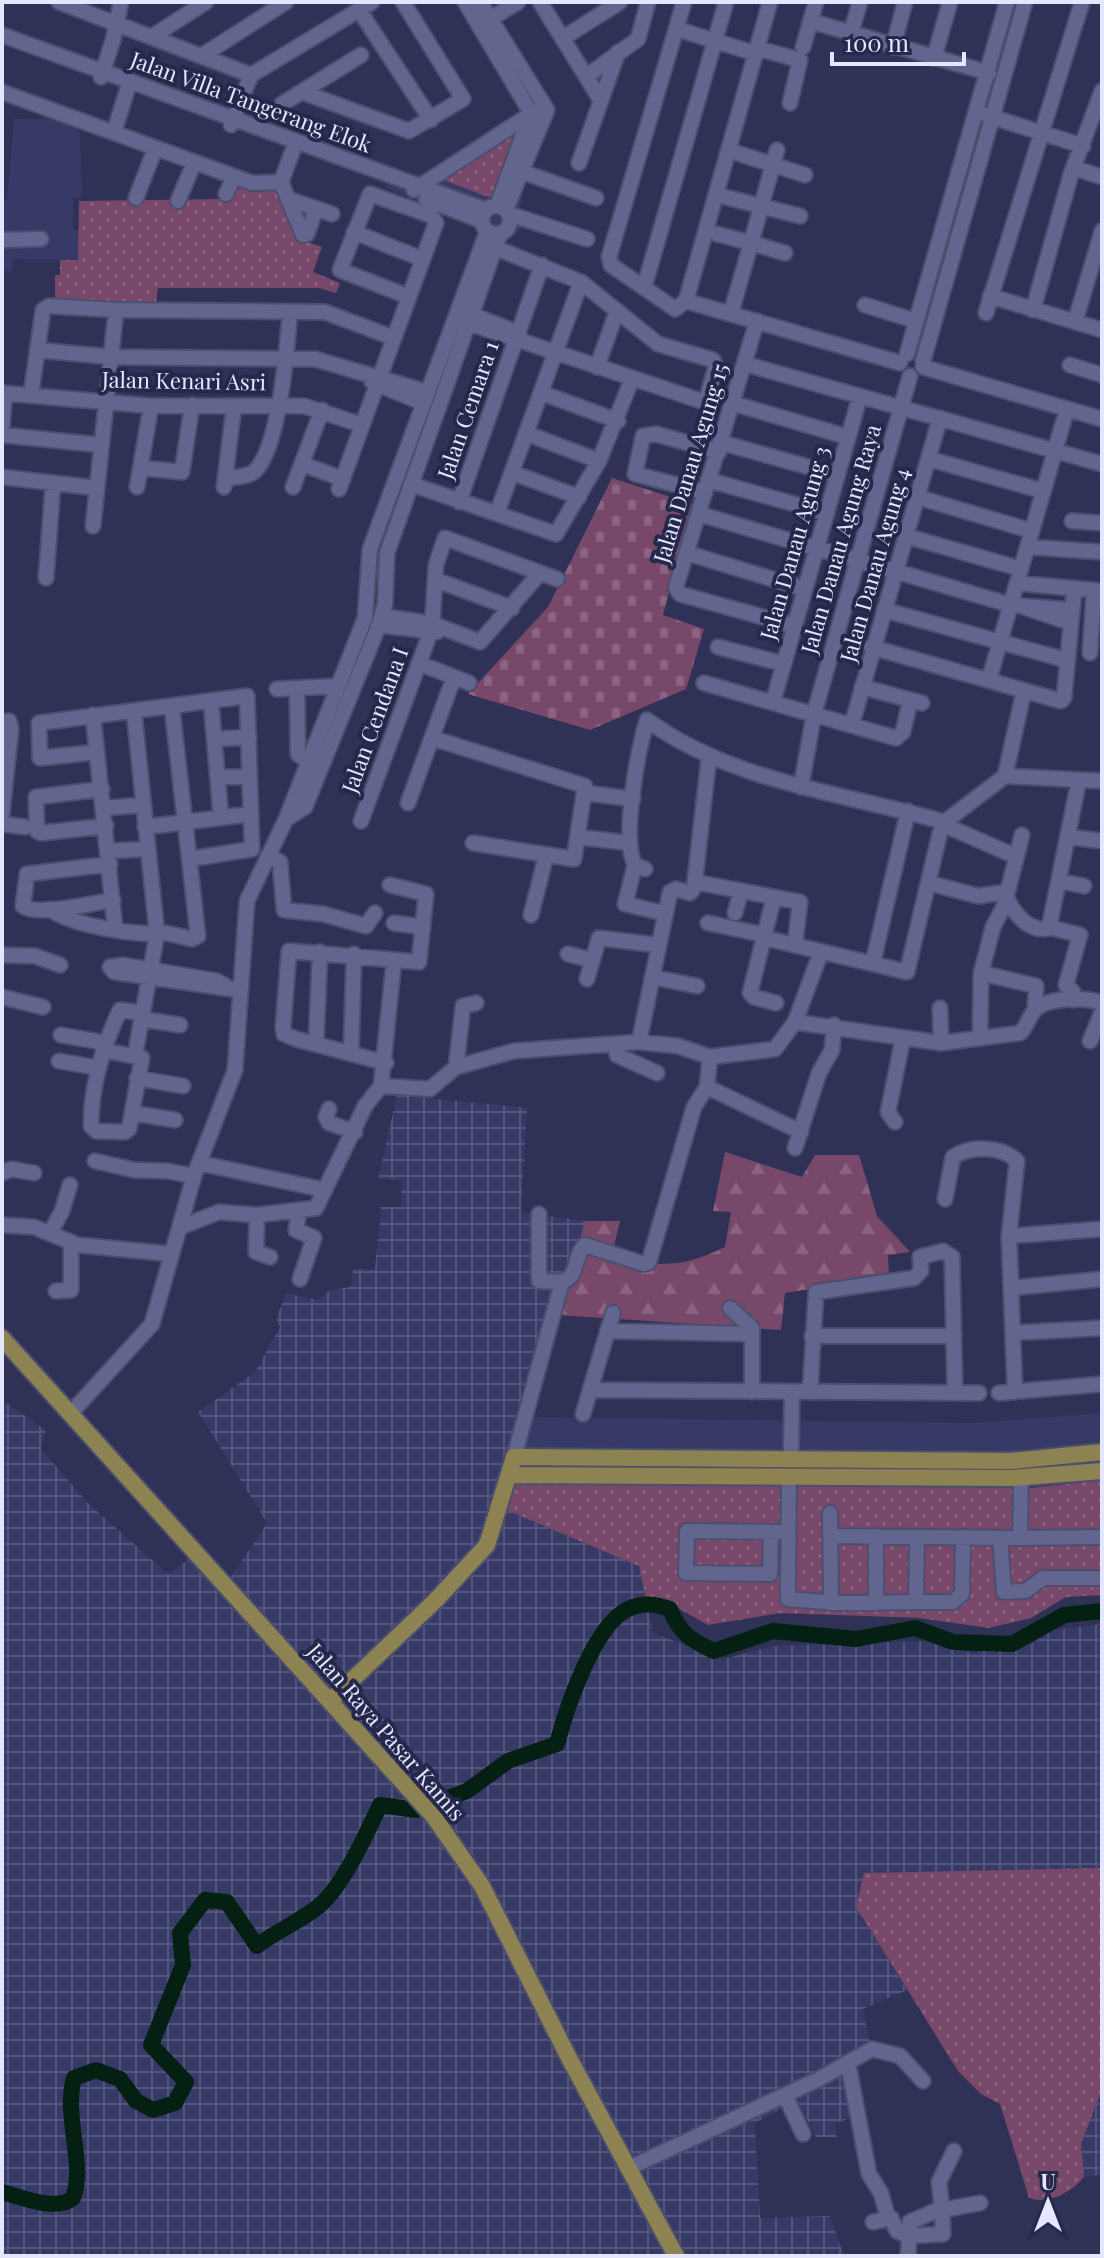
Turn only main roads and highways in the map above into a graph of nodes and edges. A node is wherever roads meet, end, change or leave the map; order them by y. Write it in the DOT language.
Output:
graph roads {
  1 [pos="2,1338"];
  2 [pos="1102,1452"];
  3 [pos="773,1458"];
  4 [pos="1102,1471"];
  5 [pos="510,1475"];
  6 [pos="781,1477"];
  7 [pos="330,1701"];
  8 [pos="676,2256"];
  1 -- 7 [label="main road, Jalan Raya Pasar Kamis"];
  2 -- 3 [label="main road"];
  3 -- 5 [label="main road"];
  3 -- 6 [label="main road"];
  4 -- 6 [label="main road"];
  5 -- 6 [label="main road"];
  5 -- 7 [label="main road"];
  7 -- 8 [label="main road, Jalan Raya Pasar Kamis"];
}
